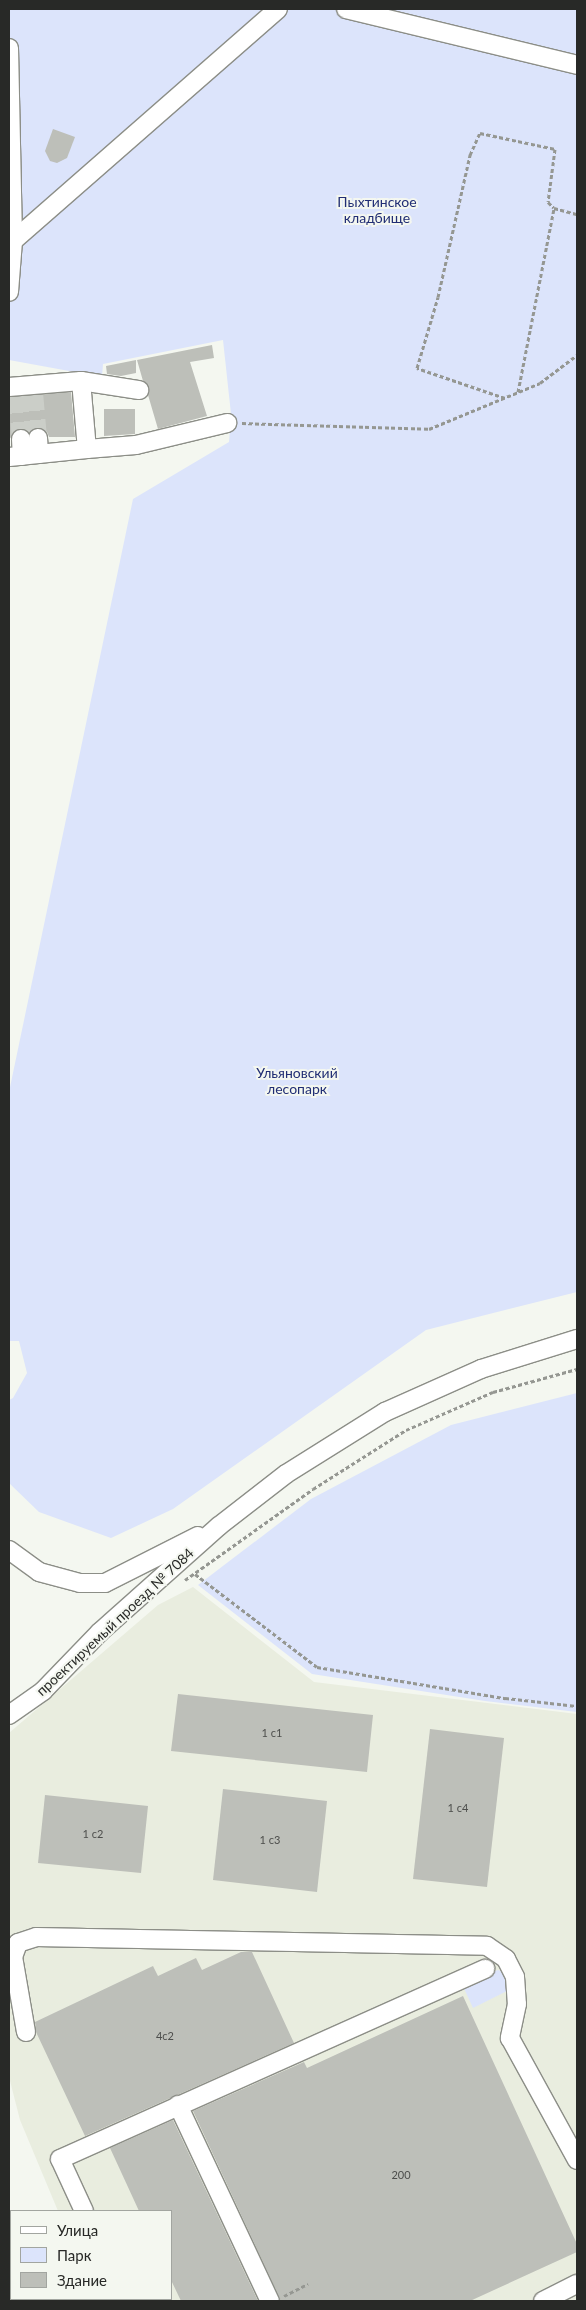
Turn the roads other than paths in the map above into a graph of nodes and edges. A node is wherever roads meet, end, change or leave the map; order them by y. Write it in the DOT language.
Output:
graph roads {
  1 [pos="278,9"];
  2 [pos="346,9"];
  3 [pos="9,48"];
  4 [pos="577,65"];
  5 [pos="14,241"];
  6 [pos="9,292"];
  7 [pos="81,381"];
  8 [pos="22,389"];
  9 [pos="139,390"];
  10 [pos="226,423"];
  11 [pos="26,449"];
  12 [pos="87,449"];
  13 [pos="577,1339"];
  14 [pos="219,1526"];
  15 [pos="9,1550"];
  16 [pos="9,1715"];
  17 [pos="485,1968"];
  18 [pos="26,2032"];
  19 [pos="178,2105"];
  20 [pos="577,2160"];
  21 [pos="84,2210"];
  22 [pos="577,2284"];
  23 [pos="275,2300"];
  24 [pos="543,2301"];
  1 -- 5 [label="street"];
  2 -- 4 [label="street"];
  3 -- 5 [label="street"];
  5 -- 6 [label="street"];
  7 -- 8 [label="street"];
  7 -- 9 [label="street"];
  7 -- 12 [label="street"];
  10 -- 12 [label="street"];
  11 -- 12 [label="street"];
  13 -- 14 [label="street, проектируемый проезд № 7084"];
  14 -- 15 [label="street, проектируемый проезд № 7084"];
  14 -- 16 [label="street, проектируемый проезд № 7084"];
  17 -- 19 [label="street"];
  18 -- 20 [label="street"];
  19 -- 21 [label="street"];
  19 -- 23 [label="street"];
  22 -- 24 [label="street"];
}
